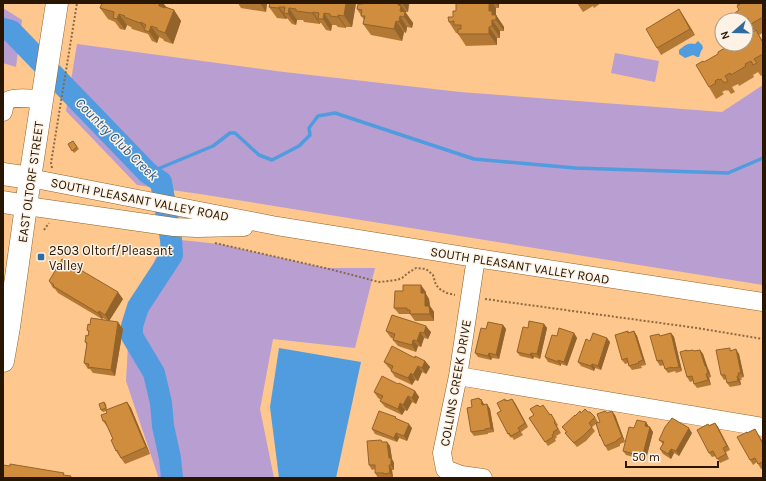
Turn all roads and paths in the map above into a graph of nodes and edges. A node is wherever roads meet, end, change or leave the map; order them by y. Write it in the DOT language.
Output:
graph roads {
  1 [pos="57,3"];
  2 [pos="77,3"];
  3 [pos="49,98"];
  4 [pos="4,103"];
  5 [pos="52,171"];
  6 [pos="3,174"];
  7 [pos="30,178"];
  8 [pos="3,202"];
  9 [pos="27,206"];
  10 [pos="199,219"];
  11 [pos="211,243"];
  12 [pos="476,258"];
  13 [pos="459,295"];
  14 [pos="482,298"];
  15 [pos="763,302"];
  16 [pos="763,339"];
  17 [pos="3,361"];
  18 [pos="458,376"];
  19 [pos="763,427"];
  20 [pos="483,478"];
  1 -- 3 [label="main road, EAST OLTORF STREET"];
  2 -- 3 [label="path"];
  3 -- 4 [label="street"];
  3 -- 5 [label="path"];
  3 -- 7 [label="main road, EAST OLTORF STREET"];
  6 -- 7 [label="main road, SOUTH PLEASANT VALLEY ROAD"];
  7 -- 9 [label="main road, EAST OLTORF STREET"];
  7 -- 10 [label="street, SOUTH PLEASANT VALLEY ROAD"];
  8 -- 9 [label="main road, SOUTH PLEASANT VALLEY ROAD"];
  9 -- 10 [label="street, SOUTH PLEASANT VALLEY ROAD"];
  9 -- 17 [label="main road, EAST OLTORF STREET"];
  10 -- 12 [label="street, SOUTH PLEASANT VALLEY ROAD"];
  11 -- 13 [label="path"];
  12 -- 15 [label="street, SOUTH PLEASANT VALLEY ROAD"];
  12 -- 18 [label="street, COLLINS CREEK DRIVE"];
  14 -- 16 [label="path"];
  18 -- 19 [label="street"];
  18 -- 20 [label="street, COLLINS CREEK DRIVE"];
}
